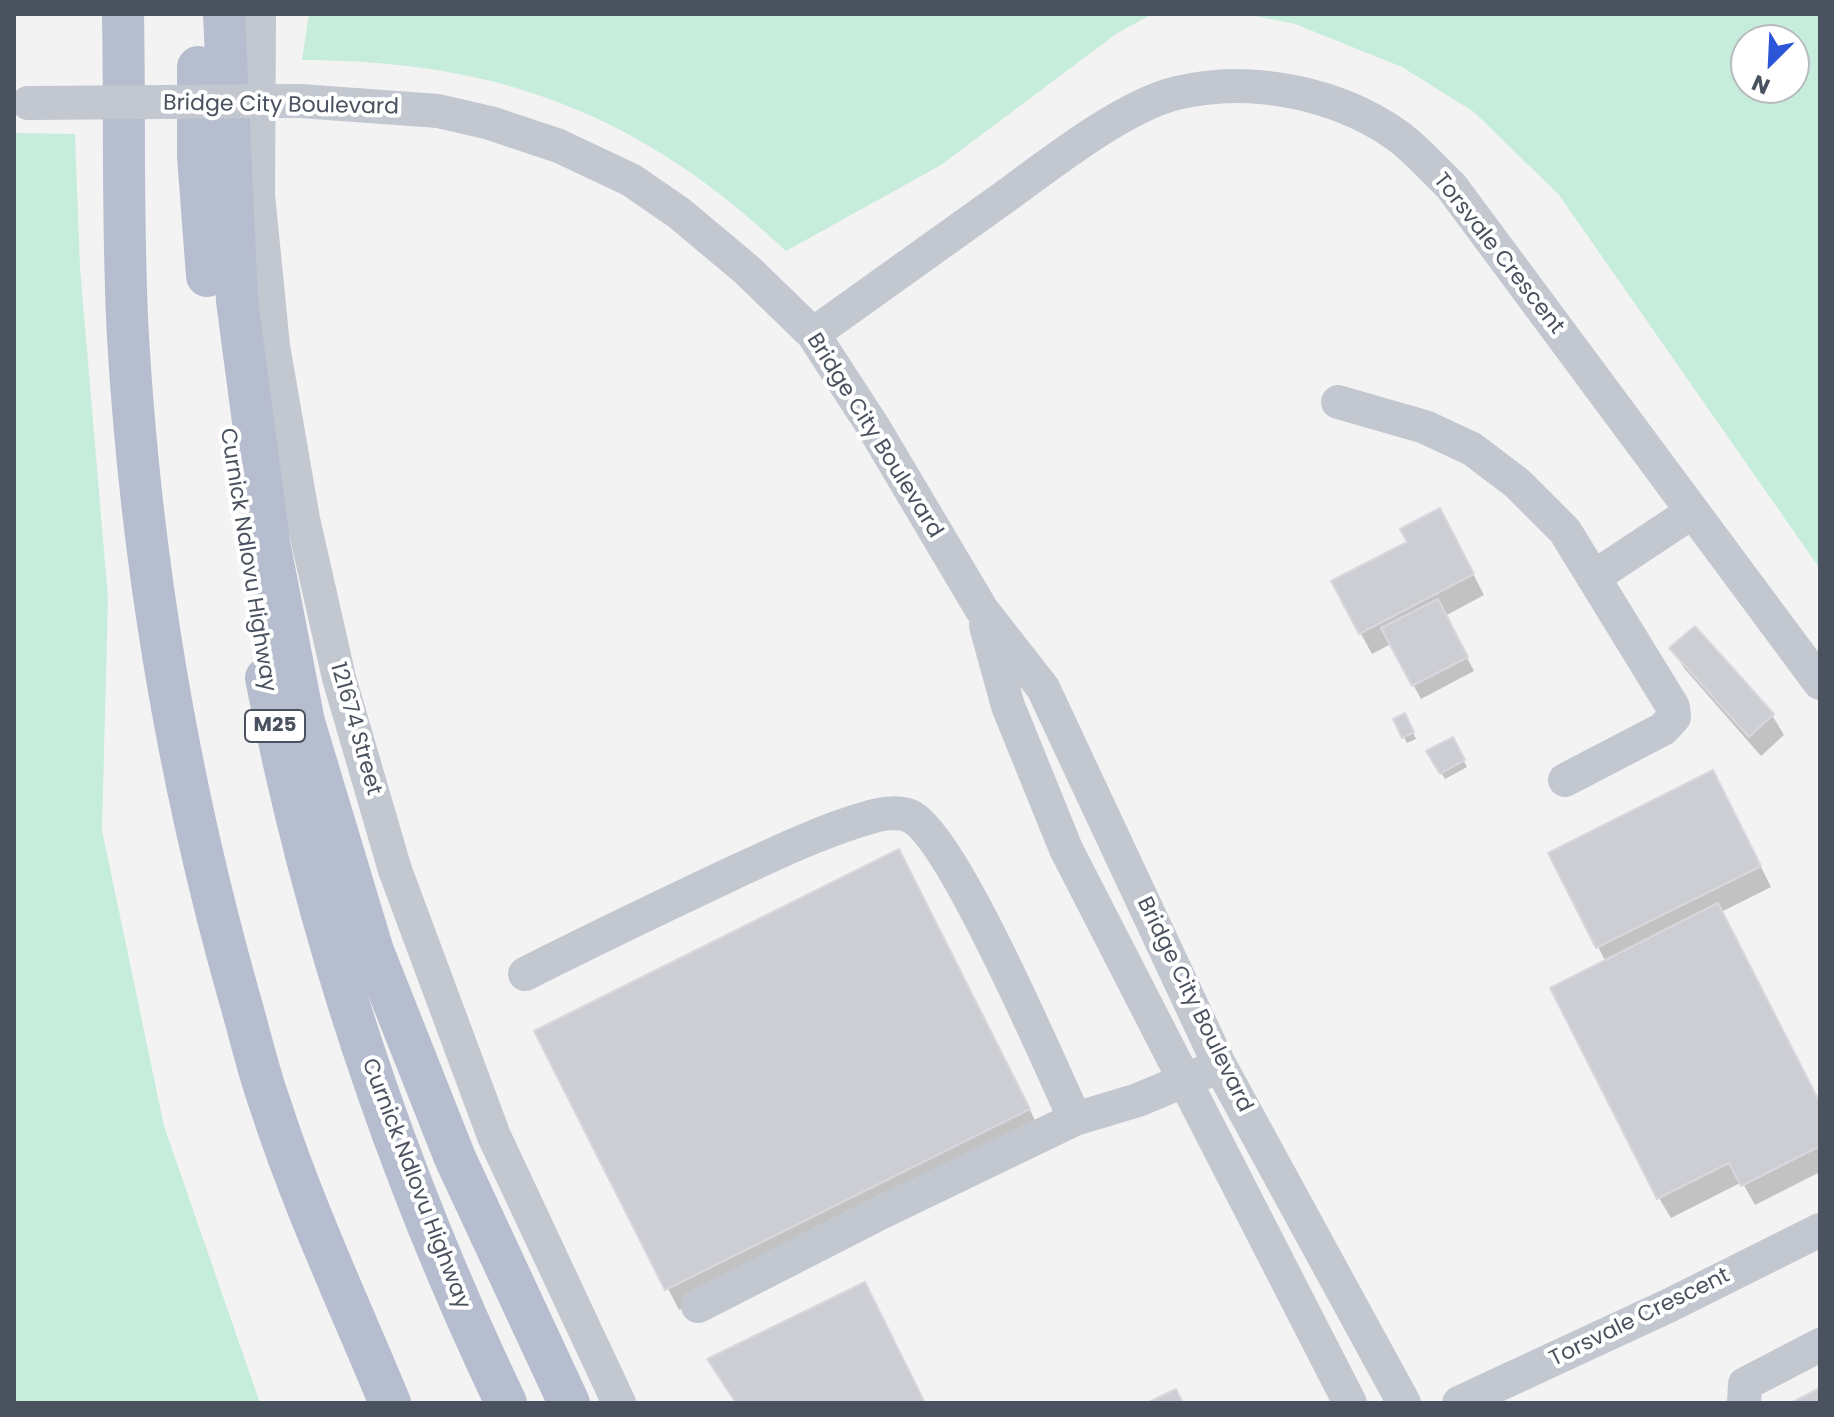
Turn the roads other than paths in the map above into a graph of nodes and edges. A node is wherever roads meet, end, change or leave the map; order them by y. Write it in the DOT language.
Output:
graph roads {
  1 [pos="123,14"];
  2 [pos="198,14"];
  3 [pos="224,14"];
  4 [pos="259,14"];
  5 [pos="21,103"];
  6 [pos="813,334"];
  7 [pos="1338,402"];
  8 [pos="1692,512"];
  9 [pos="1594,577"];
  10 [pos="982,610"];
  11 [pos="1820,683"];
  12 [pos="1043,688"];
  13 [pos="1008,706"];
  14 [pos="1565,780"];
  15 [pos="525,974"];
  16 [pos="1219,1064"];
  17 [pos="1185,1082"];
  18 [pos="1075,1119"];
  19 [pos="1820,1230"];
  20 [pos="698,1306"];
  21 [pos="1820,1345"];
  22 [pos="1506,1391"];
  23 [pos="390,1403"];
  24 [pos="506,1403"];
  25 [pos="569,1403"];
  26 [pos="619,1403"];
  27 [pos="1350,1403"];
  28 [pos="1404,1403"];
  29 [pos="1459,1403"];
  30 [pos="1744,1403"];
  1 -- 23 [label="main road"];
  2 -- 24 [label="main road, Curnick Ndlovu Highway / M25"];
  3 -- 25 [label="main road"];
  4 -- 26 [label="street, 121674 Street"];
  5 -- 6 [label="street, Bridge City Boulevard, bridge"];
  6 -- 8 [label="street, Torsvale Crescent"];
  6 -- 10 [label="street, Bridge City Boulevard"];
  7 -- 9 [label="street"];
  8 -- 9 [label="street"];
  8 -- 11 [label="street, Torsvale Crescent"];
  9 -- 14 [label="street"];
  10 -- 12 [label="street, Bridge City Boulevard"];
  10 -- 13 [label="street, Bridge City Boulevard"];
  12 -- 13 [label="street"];
  12 -- 16 [label="street, Bridge City Boulevard"];
  13 -- 17 [label="street, Bridge City Boulevard"];
  15 -- 18 [label="street"];
  16 -- 17 [label="street"];
  16 -- 28 [label="street, Bridge City Boulevard"];
  17 -- 18 [label="street"];
  17 -- 27 [label="street, Bridge City Boulevard"];
  18 -- 20 [label="street"];
  19 -- 22 [label="street, Torsvale Crescent"];
  21 -- 30 [label="street"];
  22 -- 29 [label="street, Torsvale Crescent"];
}
